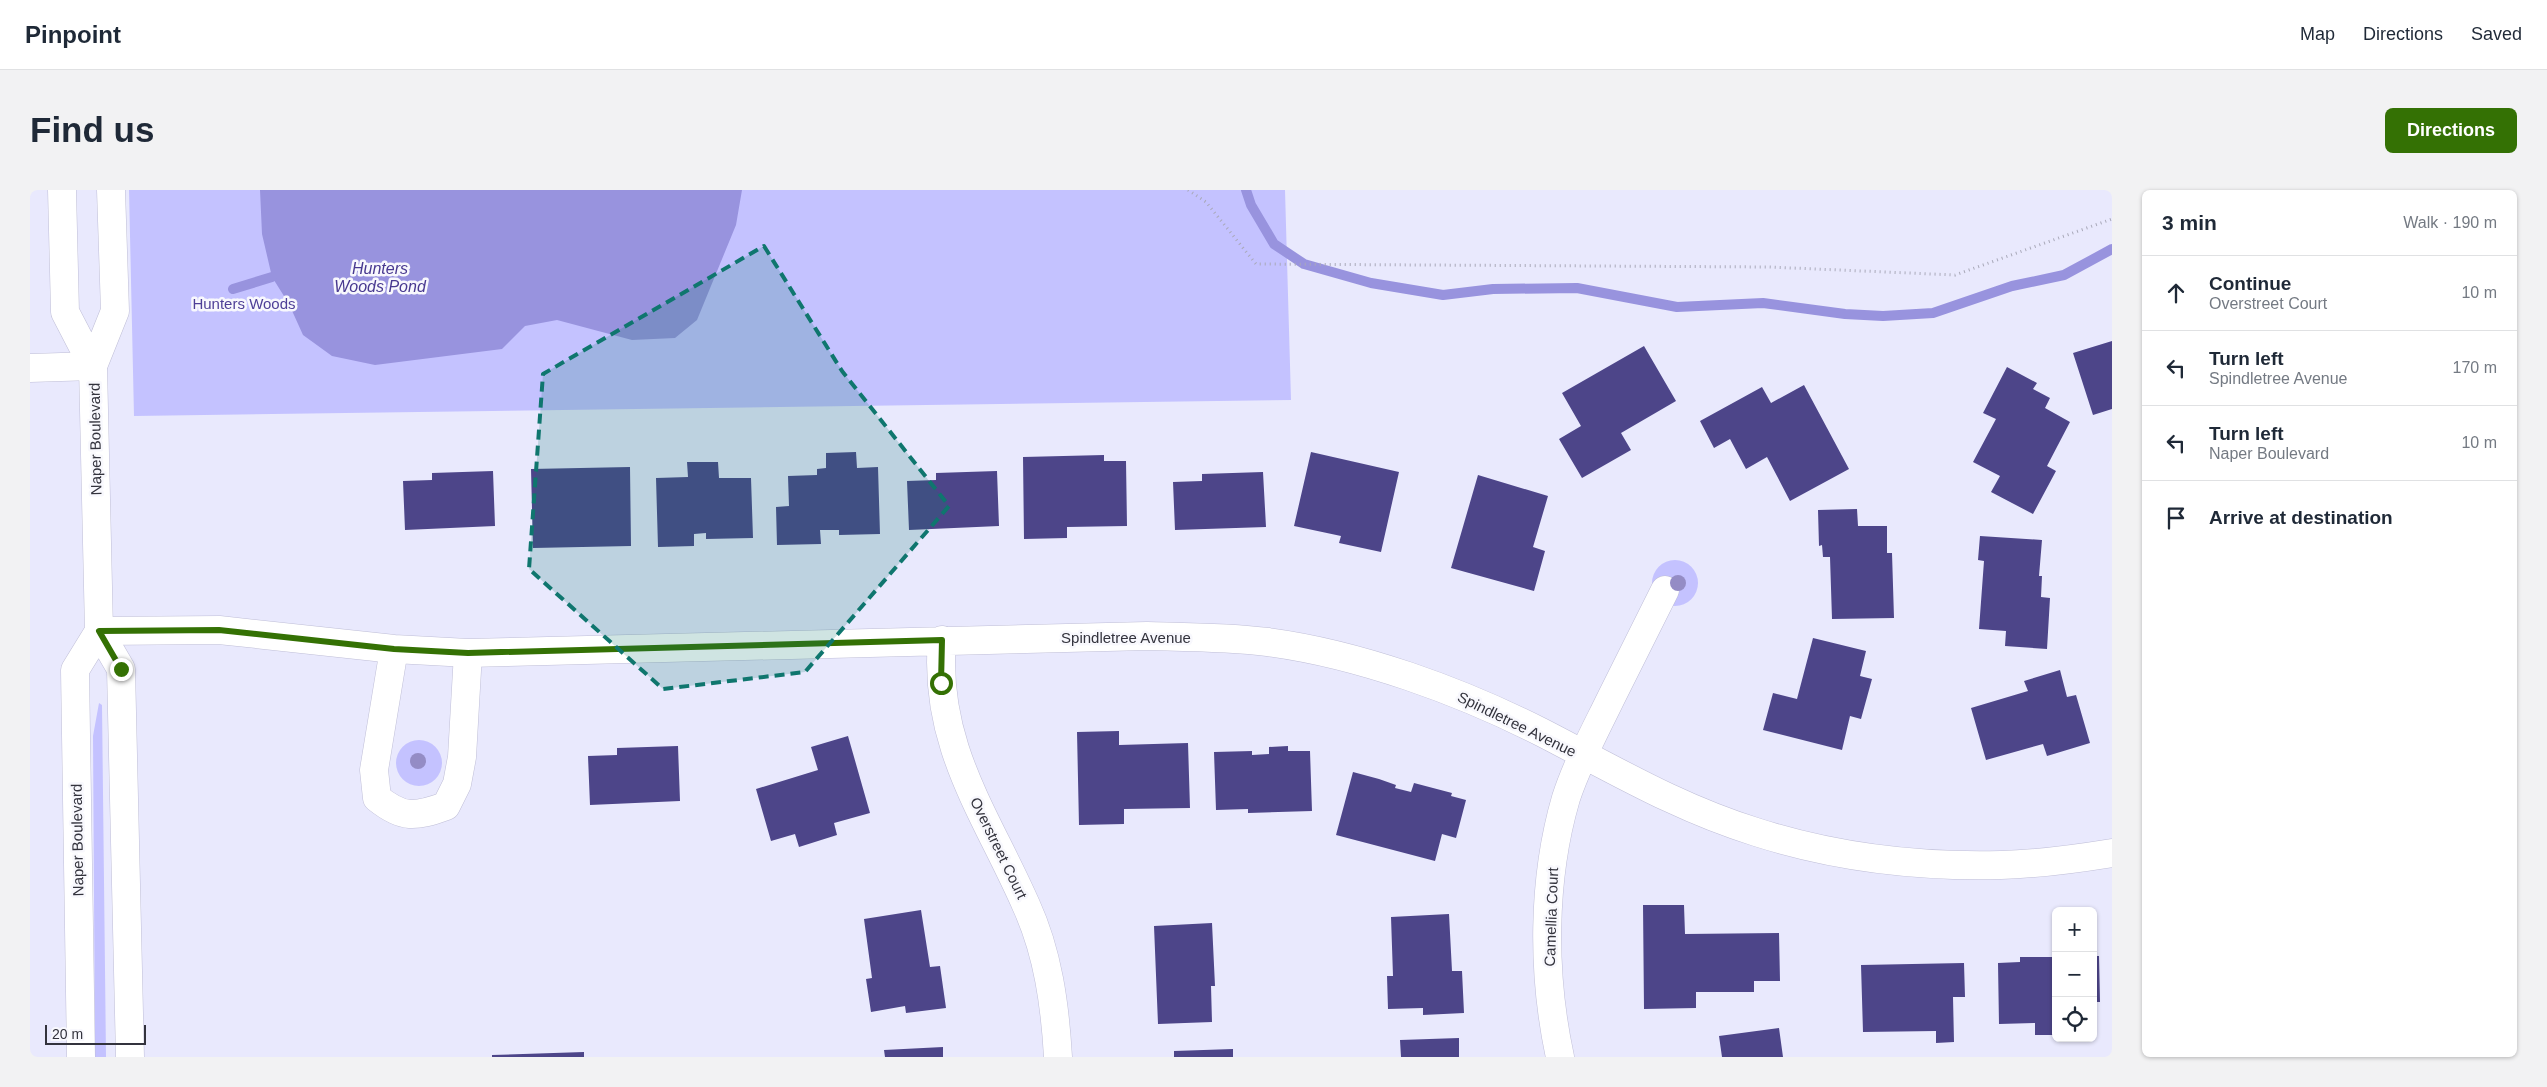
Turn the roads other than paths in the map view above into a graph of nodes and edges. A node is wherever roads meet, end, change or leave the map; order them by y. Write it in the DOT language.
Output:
graph roads {
  1 [pos="62,190"];
  2 [pos="111,190"];
  3 [pos="93,366"];
  4 [pos="30,368"];
  5 [pos="1665,590"];
  6 [pos="99,631"];
  7 [pos="942,640"];
  8 [pos="394,649"];
  9 [pos="468,653"];
  10 [pos="1583,756"];
  11 [pos="2112,853"];
  12 [pos="81,1057"];
  13 [pos="130,1057"];
  14 [pos="1058,1057"];
  15 [pos="1560,1057"];
  1 -- 3 [label="street, Naper Boulevard"];
  2 -- 3 [label="street, Naper Boulevard"];
  3 -- 4 [label="street"];
  3 -- 6 [label="street, Naper Boulevard"];
  5 -- 10 [label="street, Camellia Court"];
  6 -- 8 [label="street, Spindletree Avenue"];
  6 -- 12 [label="street, Naper Boulevard"];
  6 -- 13 [label="street, Naper Boulevard"];
  7 -- 9 [label="street, Spindletree Avenue"];
  7 -- 10 [label="street, Spindletree Avenue"];
  7 -- 14 [label="street, Overstreet Court"];
  8 -- 9 [label="street, Spindletree Avenue"];
  8 -- 9 [label="street"];
  10 -- 11 [label="street, Spindletree Avenue"];
  10 -- 15 [label="street, Camellia Court"];
}
